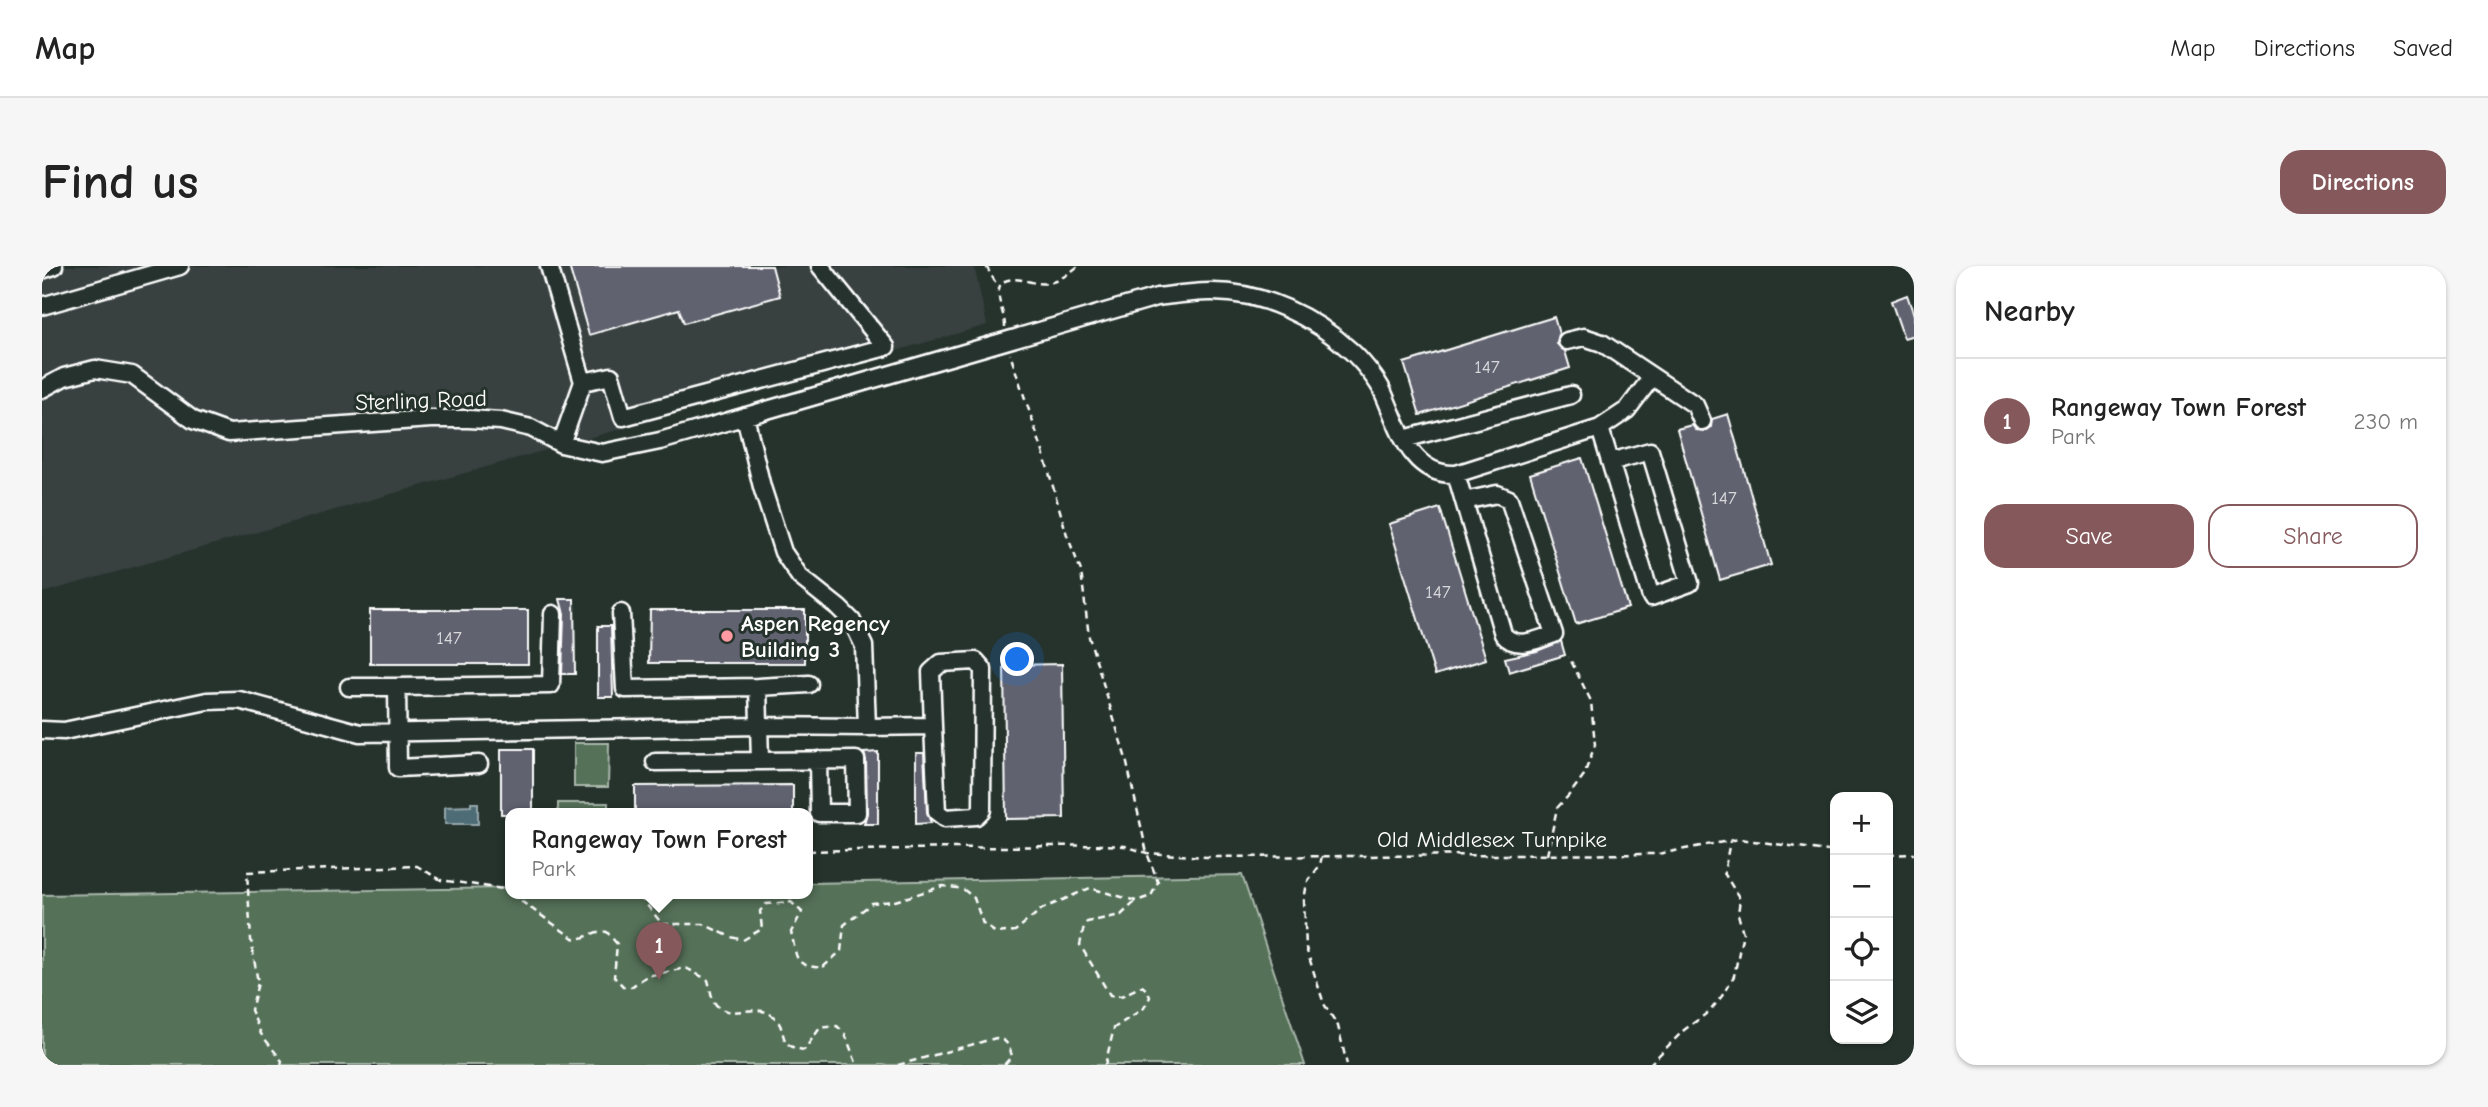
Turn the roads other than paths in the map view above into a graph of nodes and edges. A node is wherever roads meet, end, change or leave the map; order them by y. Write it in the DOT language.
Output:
graph roads {
  1 [pos="54,266"];
  2 [pos="180,266"];
  3 [pos="549,266"];
  4 [pos="820,266"];
  5 [pos="42,270"];
  6 [pos="42,306"];
  7 [pos="1567,341"];
  8 [pos="1652,377"];
  9 [pos="583,382"];
  10 [pos="42,389"];
  11 [pos="1571,395"];
  12 [pos="745,416"];
  13 [pos="1702,421"];
  14 [pos="1600,428"];
  15 [pos="1404,439"];
  16 [pos="561,444"];
  17 [pos="1610,462"];
  18 [pos="1456,474"];
  19 [pos="1464,500"];
  20 [pos="621,613"];
  21 [pos="553,614"];
  22 [pos="809,684"];
  23 [pos="349,687"];
  24 [pos="397,687"];
  25 [pos="758,687"];
  26 [pos="760,726"];
  27 [pos="933,726"];
  28 [pos="867,727"];
  29 [pos="42,730"];
  30 [pos="398,733"];
  31 [pos="818,760"];
  32 [pos="760,761"];
  33 [pos="655,762"];
  34 [pos="479,764"];
  1 -- 5 [label="street"];
  2 -- 6 [label="street"];
  3 -- 9 [label="street"];
  4 -- 9 [label="street"];
  7 -- 8 [label="street"];
  8 -- 13 [label="street"];
  8 -- 14 [label="street"];
  9 -- 16 [label="street"];
  10 -- 16 [label="street, Sterling Road"];
  11 -- 15 [label="street"];
  12 -- 15 [label="street, Sterling Road"];
  12 -- 16 [label="street, Sterling Road"];
  12 -- 28 [label="street"];
  14 -- 17 [label="street"];
  14 -- 18 [label="street"];
  15 -- 18 [label="street, Sterling Road"];
  17 -- 17 [label="street"];
  18 -- 19 [label="street"];
  19 -- 19 [label="street"];
  20 -- 25 [label="street"];
  21 -- 24 [label="street"];
  22 -- 25 [label="street"];
  23 -- 24 [label="street"];
  24 -- 30 [label="street"];
  25 -- 26 [label="street"];
  26 -- 28 [label="street"];
  26 -- 30 [label="street"];
  26 -- 32 [label="street"];
  27 -- 27 [label="street"];
  27 -- 28 [label="street"];
  29 -- 30 [label="street"];
  30 -- 34 [label="street"];
  31 -- 32 [label="street"];
  32 -- 33 [label="street"];
}
